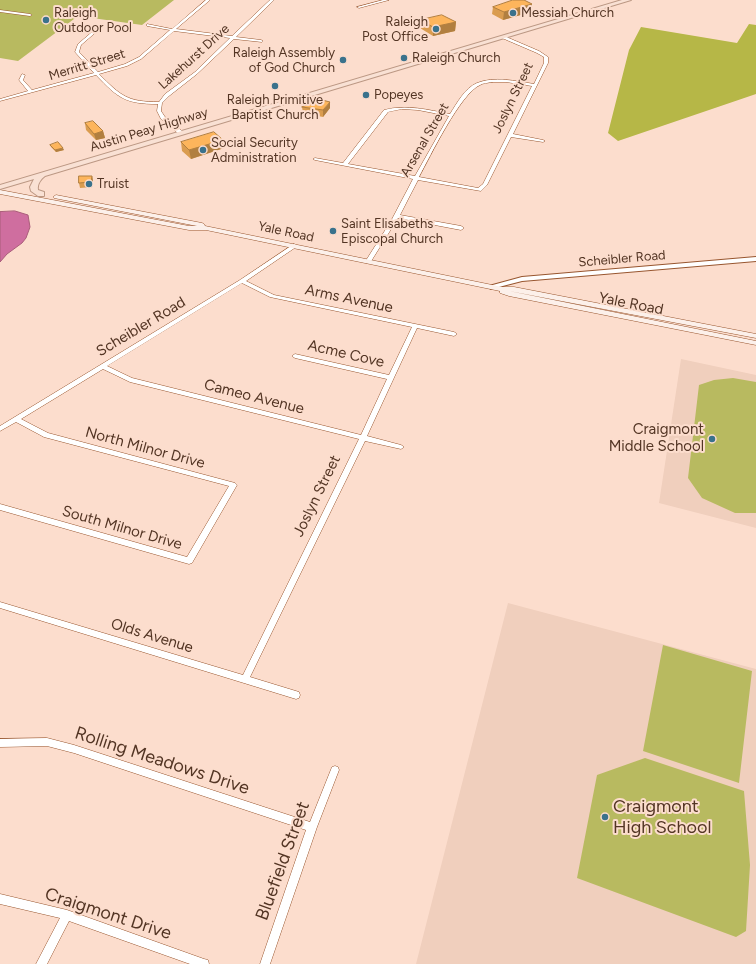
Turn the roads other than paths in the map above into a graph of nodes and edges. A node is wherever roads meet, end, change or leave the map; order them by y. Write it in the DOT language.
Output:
graph roads {
  1 [pos="208,0"];
  2 [pos="272,0"];
  3 [pos="387,0"];
  4 [pos="628,0"];
  5 [pos="359,7"];
  6 [pos="0,11"];
  7 [pos="30,15"];
  8 [pos="148,25"];
  9 [pos="100,27"];
  10 [pos="174,30"];
  11 [pos="233,37"];
  12 [pos="504,37"];
  13 [pos="260,41"];
  14 [pos="98,74"];
  15 [pos="23,75"];
  16 [pos="535,85"];
  17 [pos="31,92"];
  18 [pos="0,100"];
  19 [pos="160,103"];
  20 [pos="451,115"];
  21 [pos="181,133"];
  22 [pos="510,135"];
  23 [pos="543,141"];
  24 [pos="314,159"];
  25 [pos="345,164"];
  26 [pos="43,174"];
  27 [pos="416,179"];
  28 [pos="1,188"];
  29 [pos="41,194"];
  30 [pos="397,216"];
  31 [pos="206,228"];
  32 [pos="461,228"];
  33 [pos="294,246"];
  34 [pos="756,259"];
  35 [pos="368,262"];
  36 [pos="242,281"];
  37 [pos="491,287"];
  38 [pos="502,290"];
  39 [pos="415,326"];
  40 [pos="454,334"];
  41 [pos="756,336"];
  42 [pos="756,343"];
  43 [pos="295,356"];
  44 [pos="102,366"];
  45 [pos="391,378"];
  46 [pos="16,419"];
  47 [pos="0,429"];
  48 [pos="363,438"];
  49 [pos="401,447"];
  50 [pos="0,508"];
  51 [pos="214,518"];
  52 [pos="0,605"];
  53 [pos="245,679"];
  54 [pos="296,695"];
  55 [pos="0,743"];
  56 [pos="334,770"];
  57 [pos="312,827"];
  58 [pos="0,899"];
  59 [pos="67,915"];
  60 [pos="41,964"];
  61 [pos="204,964"];
  62 [pos="265,964"];
  1 -- 10 [label="street, Merritt Street"];
  2 -- 11 [label="street, Lakehurst Drive"];
  3 -- 5 [label="street"];
  4 -- 12 [label="main road, Austin Peay Highway"];
  6 -- 7 [label="street"];
  8 -- 10 [label="street"];
  9 -- 14 [label="street"];
  10 -- 11 [label="street"];
  10 -- 14 [label="street, Merritt Street"];
  11 -- 13 [label="street"];
  11 -- 19 [label="street, Lakehurst Drive"];
  12 -- 16 [label="street, Joslyn Street"];
  12 -- 21 [label="main road, Austin Peay Highway"];
  14 -- 17 [label="street, Merritt Street"];
  14 -- 19 [label="street"];
  15 -- 17 [label="street"];
  16 -- 20 [label="street, Arsenal Street"];
  16 -- 22 [label="street, Joslyn Street"];
  17 -- 18 [label="street, Merritt Street"];
  19 -- 21 [label="street, Lakehurst Drive"];
  20 -- 25 [label="street"];
  20 -- 27 [label="street, Arsenal Street"];
  21 -- 26 [label="main road, Austin Peay Highway"];
  22 -- 23 [label="street"];
  22 -- 27 [label="street, Joslyn Street"];
  24 -- 25 [label="street"];
  25 -- 27 [label="street"];
  26 -- 28 [label="main road, Austin Peay Highway"];
  26 -- 29 [label="main road"];
  27 -- 30 [label="street, Arsenal Street"];
  28 -- 29 [label="main road, Yale Road"];
  28 -- 31 [label="main road, Yale Road"];
  29 -- 31 [label="main road, Yale Road"];
  30 -- 32 [label="street"];
  30 -- 35 [label="street, Arsenal Street"];
  31 -- 33 [label="main road, Yale Road"];
  33 -- 35 [label="main road, Yale Road"];
  33 -- 36 [label="street, Scheibler Road"];
  34 -- 37 [label="street, Scheibler Road"];
  35 -- 37 [label="main road, Yale Road"];
  36 -- 39 [label="street, Arms Avenue"];
  36 -- 44 [label="street, Scheibler Road"];
  37 -- 38 [label="main road, Yale Road"];
  38 -- 41 [label="main road, Yale Road"];
  38 -- 42 [label="main road, Yale Road"];
  39 -- 40 [label="street, Arms Avenue"];
  39 -- 45 [label="street, Joslyn Street"];
  43 -- 45 [label="street, Acme Cove"];
  44 -- 46 [label="street, Scheibler Road"];
  44 -- 48 [label="street, Cameo Avenue"];
  45 -- 48 [label="street, Joslyn Street"];
  46 -- 47 [label="street, Scheibler Road"];
  46 -- 51 [label="street, North Milnor Drive"];
  48 -- 49 [label="street, Cameo Avenue"];
  48 -- 53 [label="street, Joslyn Street"];
  50 -- 51 [label="street, South Milnor Drive"];
  52 -- 53 [label="street, Olds Avenue"];
  53 -- 54 [label="street, Olds Avenue"];
  55 -- 57 [label="street, Rolling Meadows Drive"];
  56 -- 57 [label="street, Bluefield Street"];
  57 -- 62 [label="street, Bluefield Street"];
  58 -- 59 [label="street, Craigmont Drive"];
  59 -- 60 [label="street"];
  59 -- 61 [label="street, Craigmont Drive"];
}
